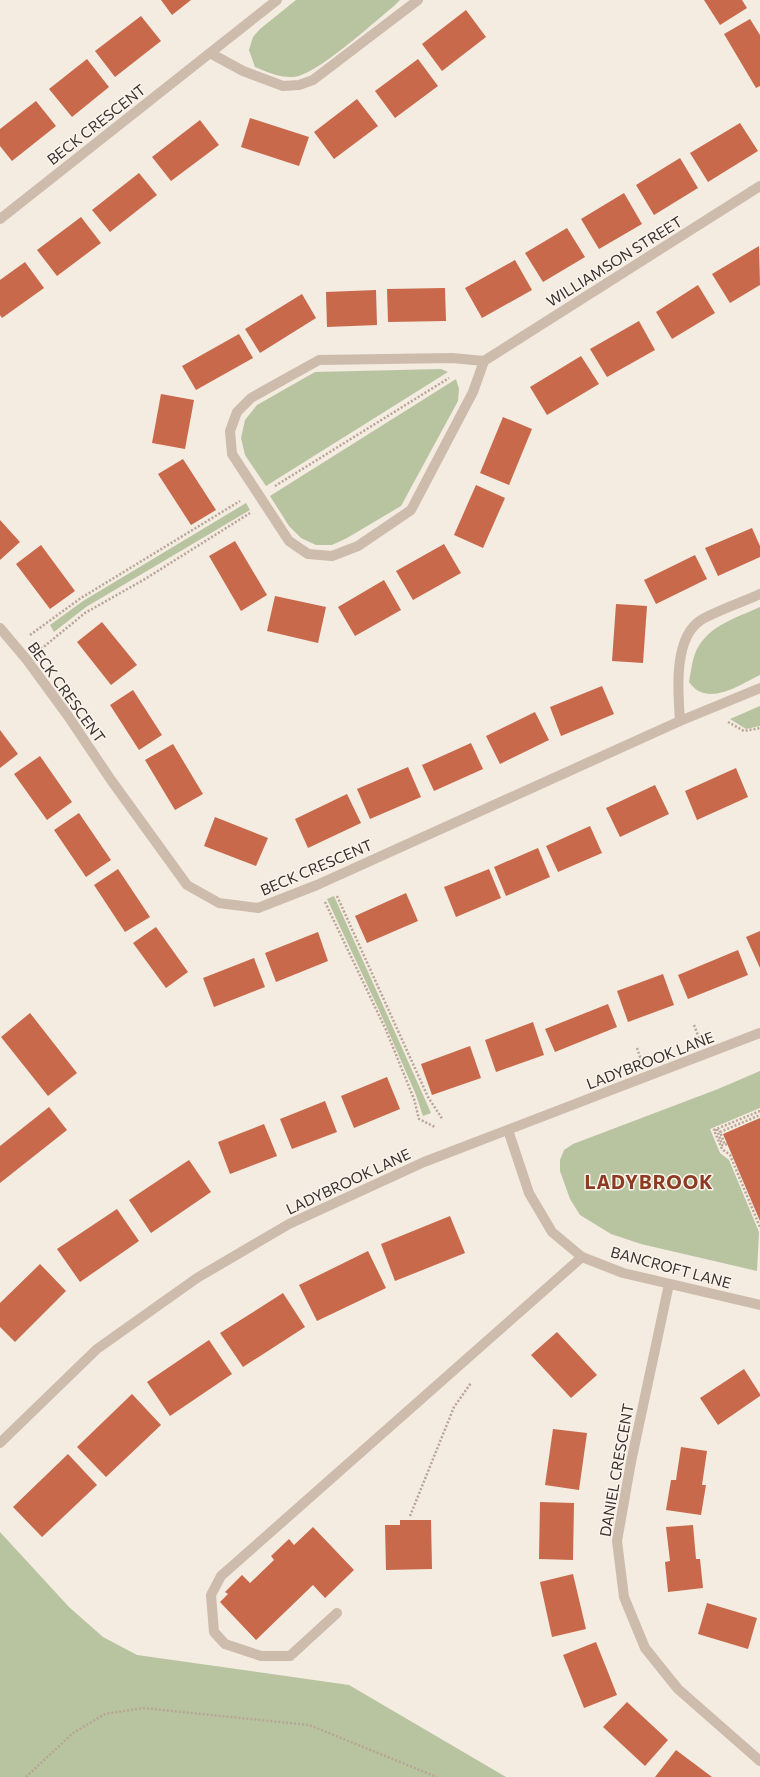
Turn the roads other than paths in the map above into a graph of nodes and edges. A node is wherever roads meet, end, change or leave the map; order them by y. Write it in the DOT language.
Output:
graph roads {
  1 [pos="277,0"];
  2 [pos="418,0"];
  3 [pos="210,53"];
  4 [pos="760,186"];
  5 [pos="0,219"];
  6 [pos="484,361"];
  7 [pos="760,594"];
  8 [pos="0,628"];
  9 [pos="760,688"];
  10 [pos="680,721"];
  11 [pos="760,1033"];
  12 [pos="508,1130"];
  13 [pos="582,1257"];
  14 [pos="669,1284"];
  15 [pos="760,1305"];
  16 [pos="0,1444"];
  17 [pos="337,1613"];
  18 [pos="758,1756"];
  1 -- 3 [label="street, BECK CRESCENT"];
  2 -- 3 [label="street"];
  3 -- 5 [label="street, BECK CRESCENT"];
  4 -- 6 [label="street, WILLIAMSON STREET"];
  6 -- 6 [label="street"];
  7 -- 10 [label="street"];
  8 -- 10 [label="street, BECK CRESCENT"];
  9 -- 10 [label="street, BECK CRESCENT"];
  11 -- 12 [label="street, LADYBROOK LANE"];
  12 -- 13 [label="street, BANCROFT LANE"];
  12 -- 16 [label="street, LADYBROOK LANE"];
  13 -- 14 [label="street, BANCROFT LANE"];
  13 -- 17 [label="street"];
  14 -- 15 [label="street, BANCROFT LANE"];
  14 -- 18 [label="street, DANIEL CRESCENT"];
}
